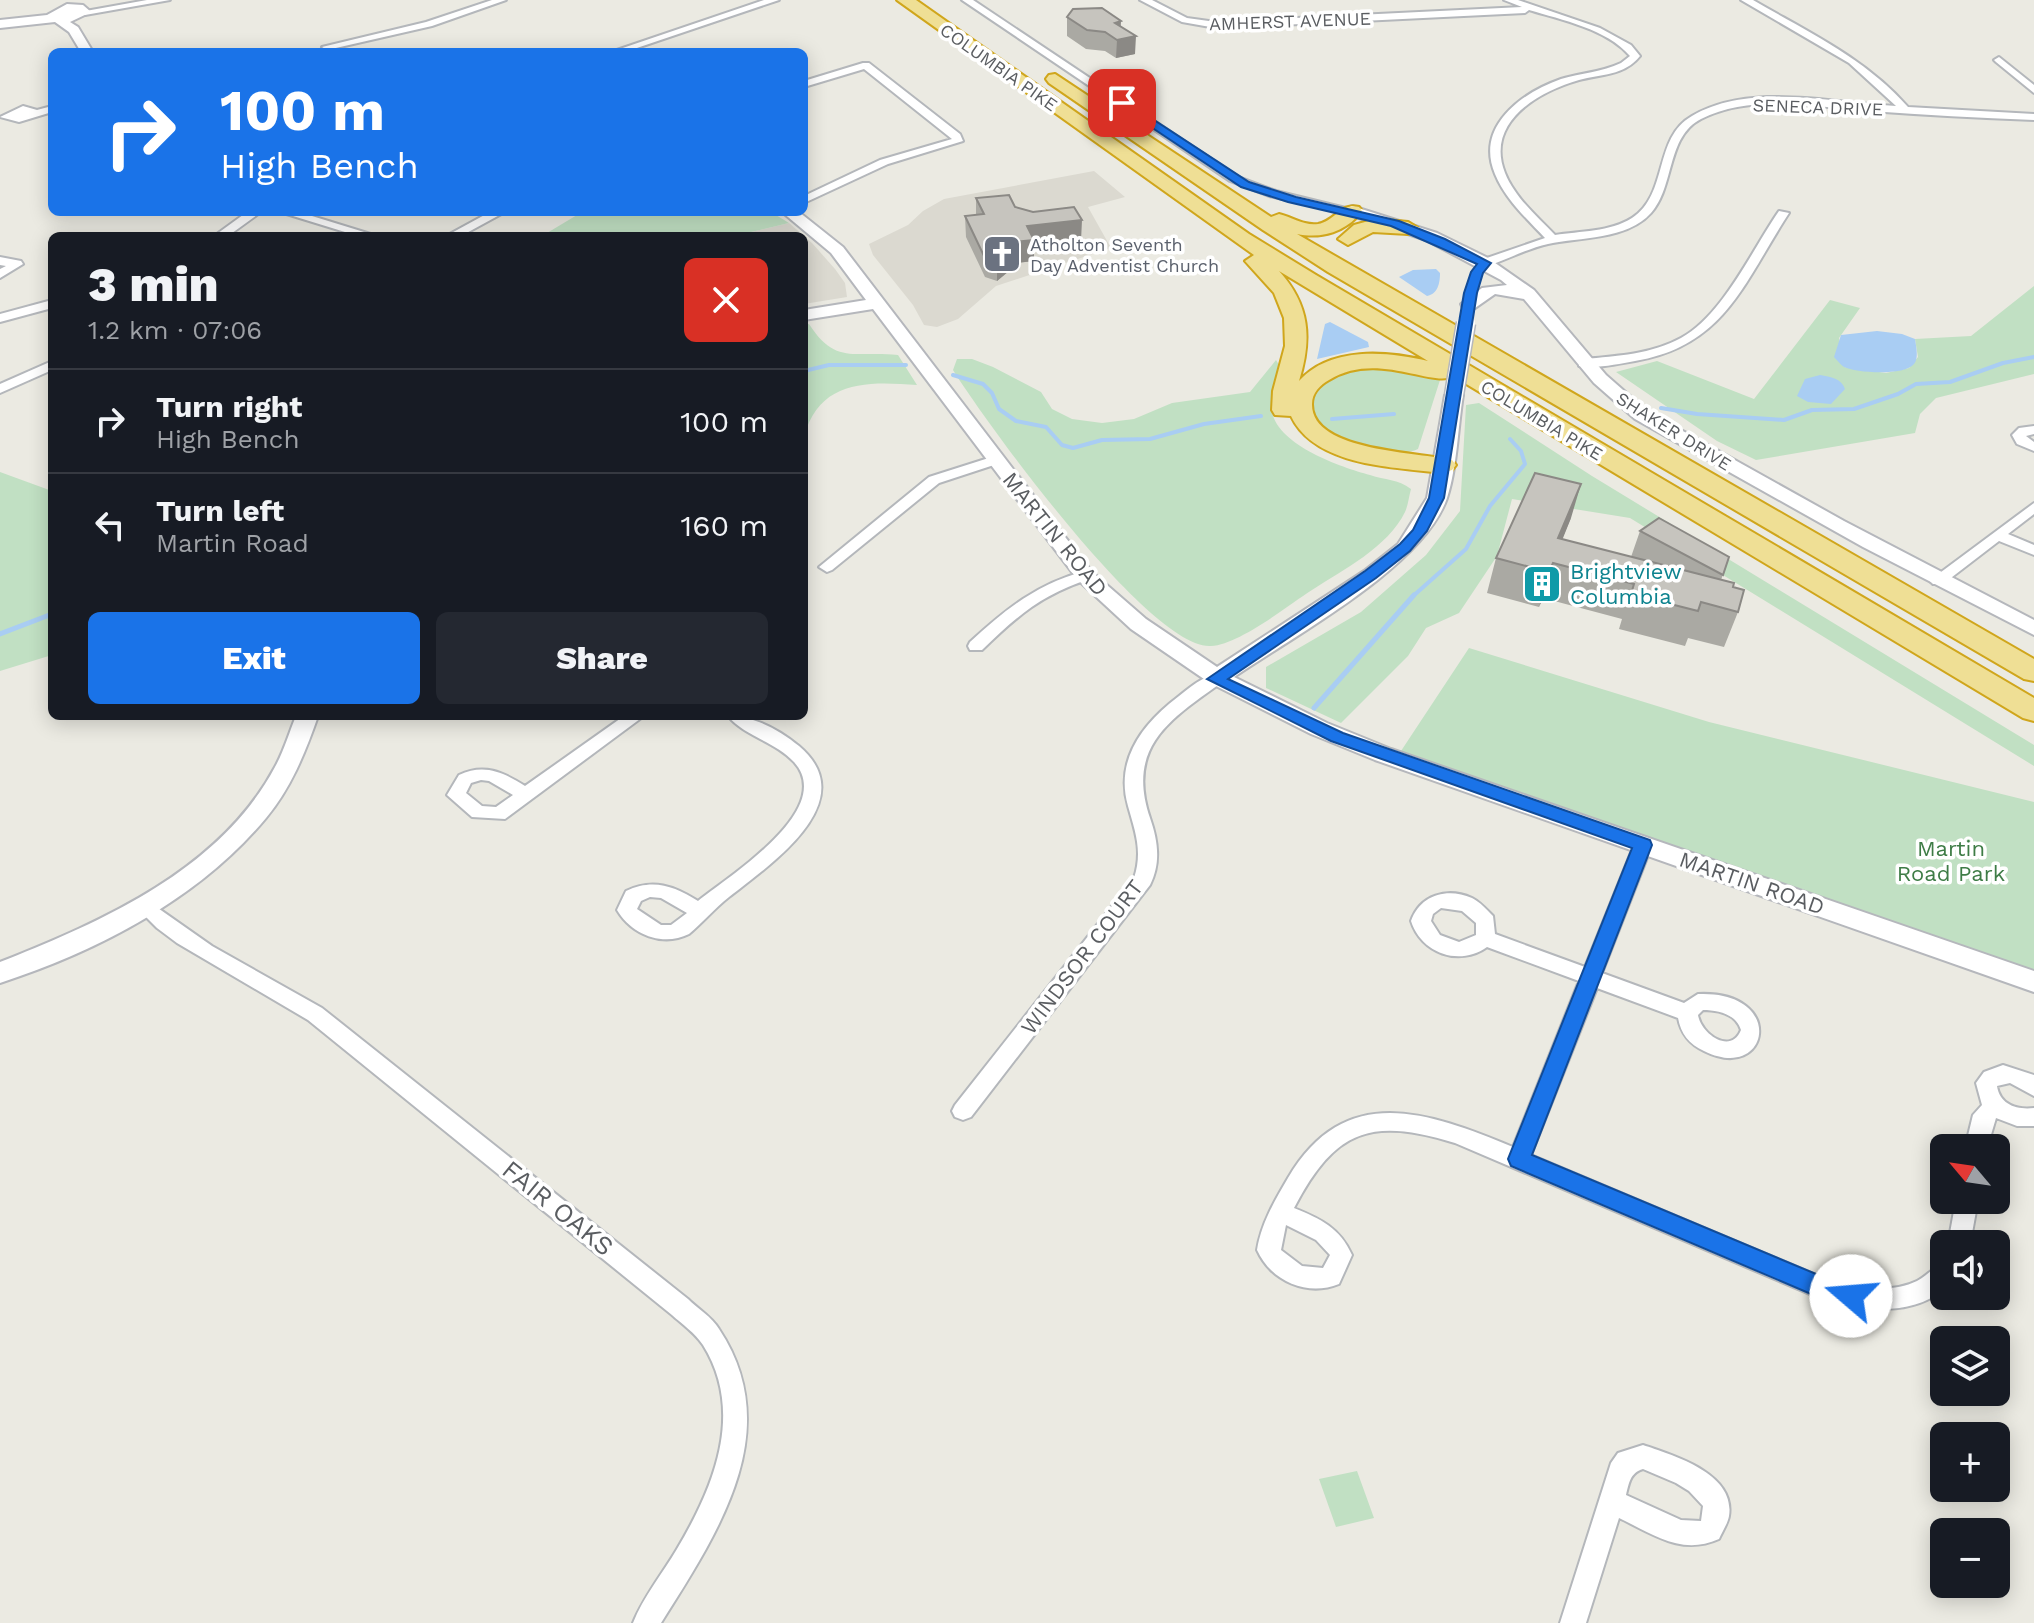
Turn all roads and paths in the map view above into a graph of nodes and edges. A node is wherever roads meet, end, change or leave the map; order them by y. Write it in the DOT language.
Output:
graph roads {
  1 [pos="162,0"];
  2 [pos="501,0"];
  3 [pos="736,0"];
  4 [pos="774,0"];
  5 [pos="905,0"];
  6 [pos="1145,0"];
  7 [pos="1509,0"];
  8 [pos="1746,0"];
  9 [pos="960,4"];
  10 [pos="751,5"];
  11 [pos="55,10"];
  12 [pos="1536,10"];
  13 [pos="78,17"];
  14 [pos="0,24"];
  15 [pos="327,47"];
  16 [pos="86,48"];
  17 [pos="627,48"];
  18 [pos="1999,60"];
  19 [pos="808,83"];
  20 [pos="2034,90"];
  21 [pos="48,110"];
  22 [pos="1905,110"];
  23 [pos="34,113"];
  24 [pos="2034,117"];
  25 [pos="1139,166"];
  26 [pos="1198,178"];
  27 [pos="808,198"];
  28 [pos="1356,212"];
  29 [pos="1783,213"];
  30 [pos="249,216"];
  31 [pos="301,216"];
  32 [pos="341,216"];
  33 [pos="491,216"];
  34 [pos="795,216"];
  35 [pos="328,223"];
  36 [pos="1408,228"];
  37 [pos="226,232"];
  38 [pos="358,232"];
  39 [pos="460,232"];
  40 [pos="1348,239"];
  41 [pos="1553,240"];
  42 [pos="0,261"];
  43 [pos="1478,273"];
  44 [pos="0,274"];
  45 [pos="1531,297"];
  46 [pos="877,303"];
  47 [pos="1469,304"];
  48 [pos="48,305"];
  49 [pos="808,314"];
  50 [pos="1417,315"];
  51 [pos="0,318"];
  52 [pos="1584,363"];
  53 [pos="48,366"];
  54 [pos="0,389"];
  55 [pos="2034,430"];
  56 [pos="2034,447"];
  57 [pos="1598,452"];
  58 [pos="995,460"];
  59 [pos="1442,470"];
  60 [pos="2034,507"];
  61 [pos="1998,535"];
  62 [pos="2034,550"];
  63 [pos="827,567"];
  64 [pos="1085,576"];
  65 [pos="1938,581"];
  66 [pos="1847,600"];
  67 [pos="2034,628"];
  68 [pos="976,646"];
  69 [pos="2032,670"];
  70 [pos="1215,679"];
  71 [pos="2034,711"];
  72 [pos="2034,718"];
  73 [pos="305,720"];
  74 [pos="630,720"];
  75 [pos="742,720"];
  76 [pos="524,794"];
  77 [pos="1643,845"];
  78 [pos="145,906"];
  79 [pos="699,911"];
  80 [pos="1485,938"];
  81 [pos="0,973"];
  82 [pos="1591,977"];
  83 [pos="2034,982"];
  84 [pos="1687,1013"];
  85 [pos="2034,1087"];
  86 [pos="1996,1107"];
  87 [pos="963,1111"];
  88 [pos="2034,1117"];
  89 [pos="1979,1134"];
  90 [pos="1519,1159"];
  91 [pos="1281,1213"];
  92 [pos="1930,1286"];
  93 [pos="1611,1501"];
  94 [pos="646,1623"];
  95 [pos="1573,1623"];
  1 -- 13 [label="street"];
  2 -- 15 [label="street"];
  3 -- 10 [label="street"];
  4 -- 10 [label="street"];
  5 -- 25 [label="highway, COLUMBIA PIKE"];
  6 -- 12 [label="street, AMHERST AVENUE"];
  7 -- 12 [label="street"];
  8 -- 22 [label="street"];
  9 -- 26 [label="highway, COLUMBIA PIKE"];
  9 -- 28 [label="street, SHAKER DRIVE"];
  10 -- 17 [label="street"];
  11 -- 13 [label="street"];
  11 -- 13 [label="street"];
  11 -- 14 [label="street"];
  12 -- 41 [label="street"];
  13 -- 16 [label="street"];
  18 -- 20 [label="street"];
  19 -- 27 [label="street"];
  21 -- 23 [label="street"];
  22 -- 24 [label="street, SENECA DRIVE"];
  22 -- 41 [label="street, SENECA DRIVE"];
  25 -- 57 [label="highway, COLUMBIA PIKE"];
  25 -- 59 [label="highway"];
  26 -- 28 [label="highway"];
  26 -- 50 [label="highway, COLUMBIA PIKE"];
  28 -- 36 [label="street, SHAKER DRIVE"];
  28 -- 40 [label="highway"];
  29 -- 52 [label="street"];
  30 -- 37 [label="street"];
  31 -- 35 [label="street"];
  32 -- 35 [label="street"];
  33 -- 39 [label="street"];
  34 -- 46 [label="street, MARTIN ROAD"];
  35 -- 38 [label="street"];
  36 -- 40 [label="highway"];
  36 -- 43 [label="street, SHAKER DRIVE"];
  40 -- 50 [label="highway"];
  41 -- 43 [label="street, SENECA DRIVE"];
  42 -- 44 [label="street"];
  43 -- 45 [label="street, SHAKER DRIVE"];
  43 -- 47 [label="street"];
  45 -- 47 [label="street"];
  45 -- 52 [label="street, SHAKER DRIVE"];
  46 -- 49 [label="street"];
  46 -- 58 [label="street, MARTIN ROAD"];
  47 -- 59 [label="street, bridge"];
  48 -- 51 [label="street"];
  50 -- 69 [label="highway, COLUMBIA PIKE"];
  52 -- 65 [label="street, SHAKER DRIVE"];
  53 -- 54 [label="street"];
  55 -- 56 [label="street"];
  57 -- 59 [label="highway"];
  57 -- 66 [label="highway, COLUMBIA PIKE"];
  58 -- 63 [label="street"];
  58 -- 64 [label="street, MARTIN ROAD"];
  59 -- 70 [label="street"];
  60 -- 61 [label="street"];
  61 -- 62 [label="street"];
  61 -- 65 [label="street"];
  64 -- 68 [label="street"];
  64 -- 70 [label="street, MARTIN ROAD"];
  65 -- 67 [label="street, SHAKER DRIVE"];
  66 -- 71 [label="highway, COLUMBIA PIKE"];
  66 -- 72 [label="highway"];
  70 -- 77 [label="street, MARTIN ROAD"];
  70 -- 87 [label="street, WINDSOR COURT"];
  73 -- 78 [label="street"];
  74 -- 76 [label="street"];
  75 -- 79 [label="street"];
  77 -- 82 [label="street"];
  77 -- 83 [label="street, MARTIN ROAD"];
  78 -- 81 [label="street"];
  78 -- 94 [label="street, FAIR OAKS"];
  80 -- 82 [label="street"];
  82 -- 84 [label="street"];
  82 -- 90 [label="street"];
  85 -- 86 [label="street"];
  86 -- 88 [label="street"];
  86 -- 89 [label="street"];
  90 -- 91 [label="street"];
  90 -- 92 [label="street"];
  93 -- 95 [label="street"];
}
